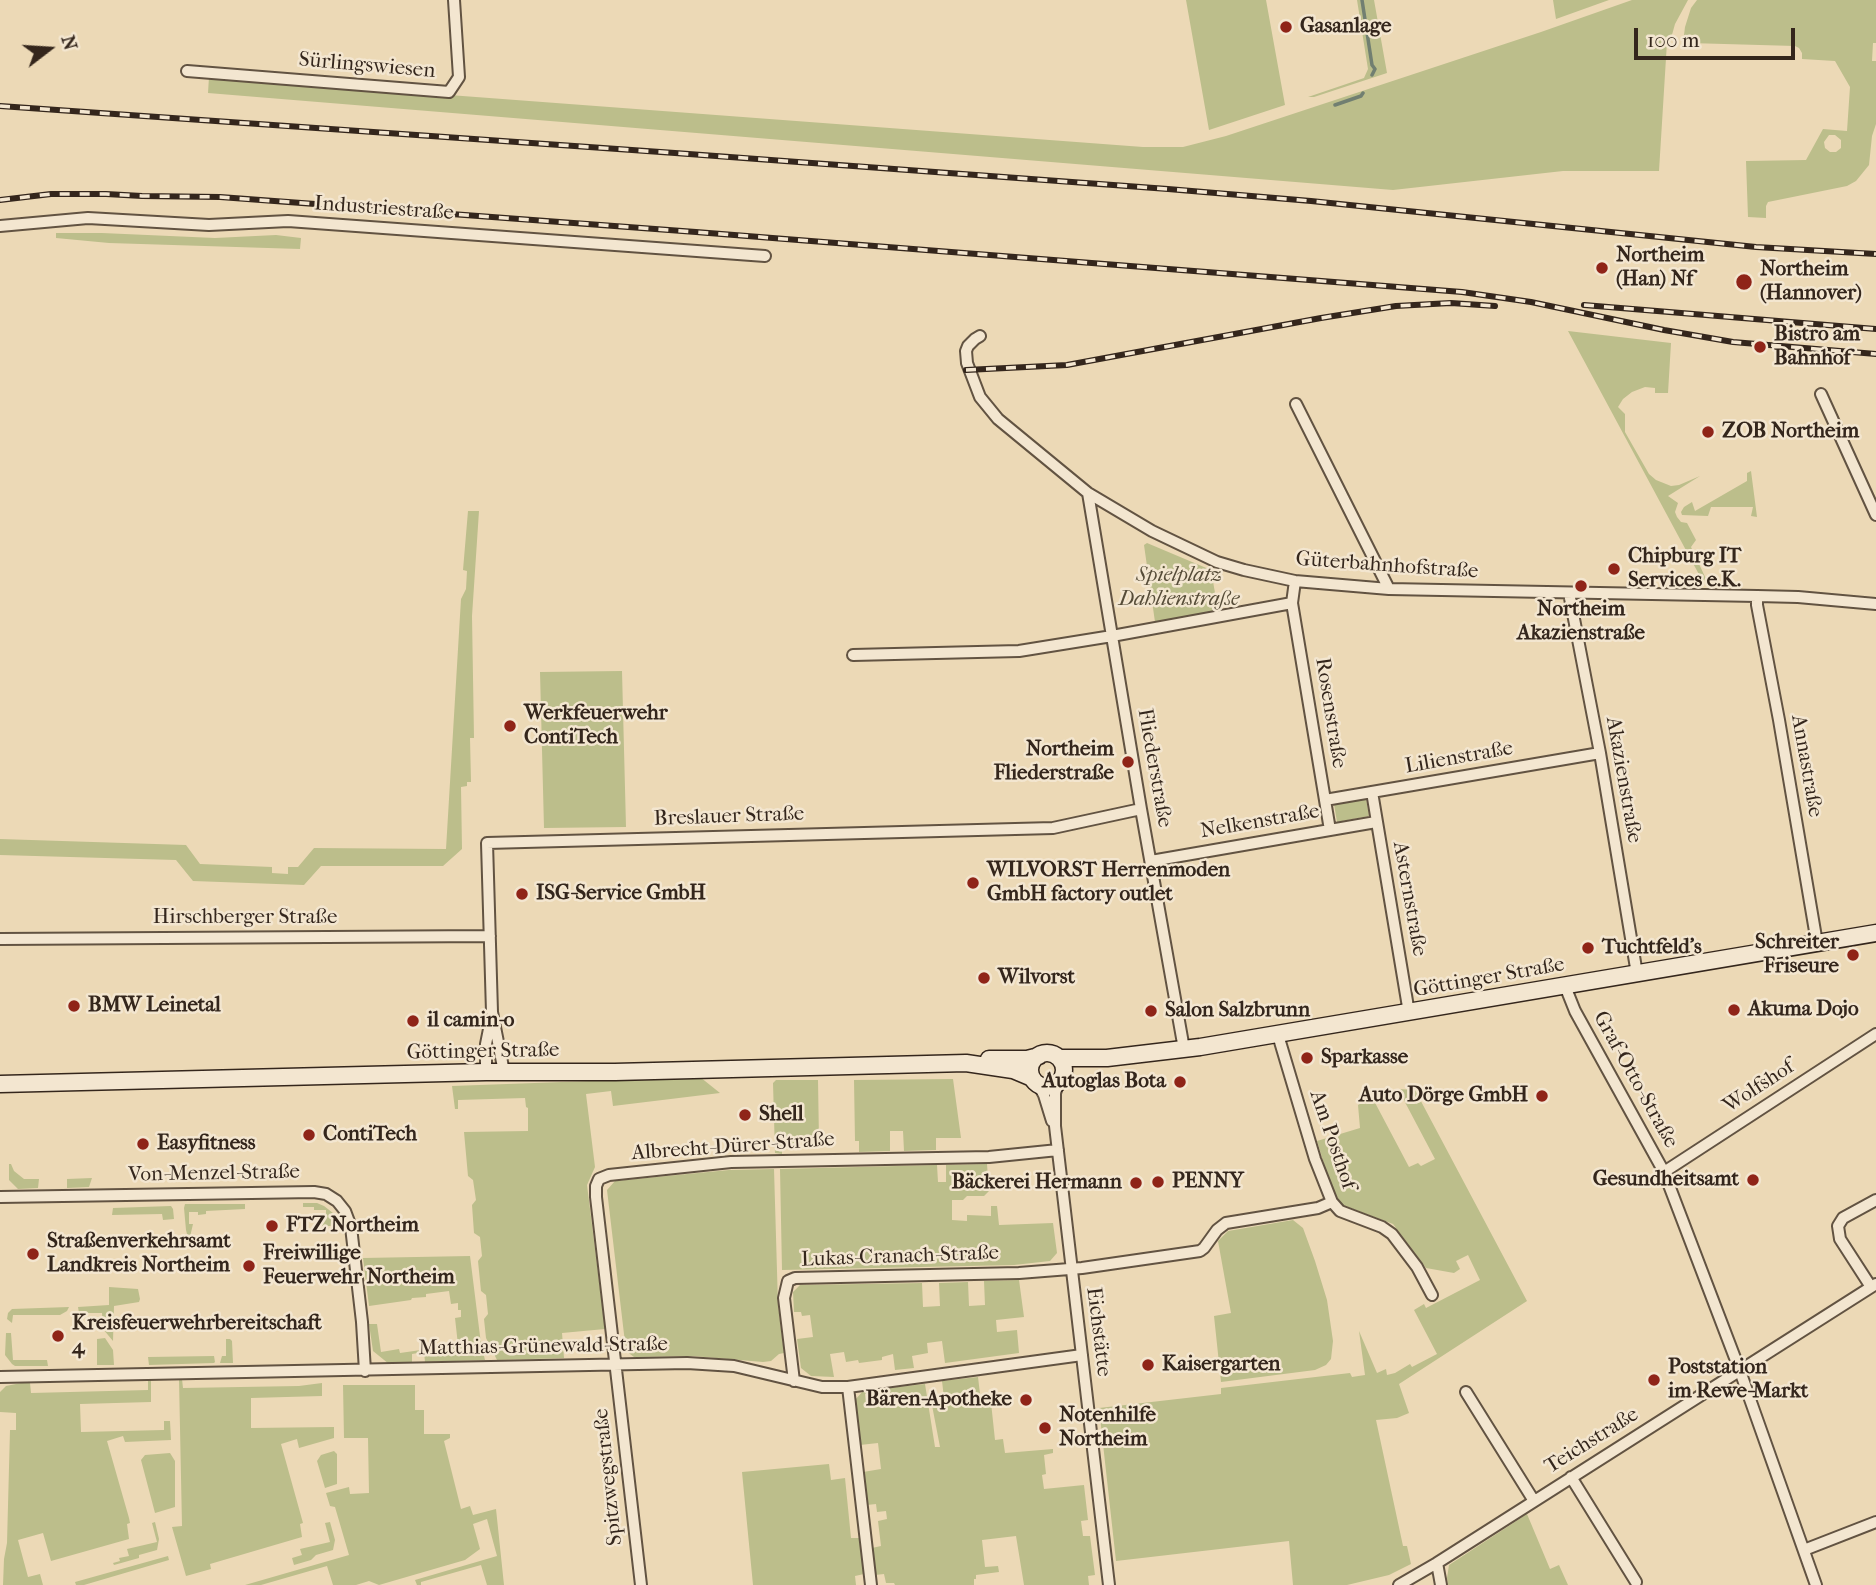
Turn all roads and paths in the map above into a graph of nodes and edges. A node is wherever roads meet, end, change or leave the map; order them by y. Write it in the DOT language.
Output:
graph roads {
  1 [pos="454,0"];
  2 [pos="187,71"];
  3 [pos="0,226"];
  4 [pos="765,256"];
  5 [pos="980,336"];
  6 [pos="1821,394"];
  7 [pos="1296,404"];
  8 [pos="1088,492"];
  9 [pos="1876,515"];
  10 [pos="1295,581"];
  11 [pos="1390,589"];
  12 [pos="1569,593"];
  13 [pos="1757,596"];
  14 [pos="1292,603"];
  15 [pos="1876,604"];
  16 [pos="1112,636"];
  17 [pos="853,655"];
  18 [pos="1600,753"];
  19 [pos="1372,792"];
  20 [pos="1325,800"];
  21 [pos="1141,809"];
  22 [pos="1376,822"];
  23 [pos="1330,830"];
  24 [pos="1150,861"];
  25 [pos="1876,933"];
  26 [pos="490,936"];
  27 [pos="0,939"];
  28 [pos="1817,943"];
  29 [pos="1637,974"];
  30 [pos="1566,986"];
  31 [pos="492,1013"];
  32 [pos="1409,1013"];
  33 [pos="1876,1034"];
  34 [pos="1278,1035"];
  35 [pos="1184,1049"];
  36 [pos="1039,1056"];
  37 [pos="1059,1058"];
  38 [pos="1107,1058"];
  39 [pos="966,1063"];
  40 [pos="486,1072"];
  41 [pos="504,1072"];
  42 [pos="1061,1079"];
  43 [pos="1035,1081"];
  44 [pos="0,1084"];
  45 [pos="1055,1126"];
  46 [pos="1058,1150"];
  47 [pos="1664,1172"];
  48 [pos="0,1197"];
  49 [pos="1876,1200"];
  50 [pos="1332,1202"];
  51 [pos="1071,1268"];
  52 [pos="1874,1286"];
  53 [pos="1432,1295"];
  54 [pos="1082,1355"];
  55 [pos="616,1365"];
  56 [pos="365,1371"];
  57 [pos="1740,1371"];
  58 [pos="0,1377"];
  59 [pos="794,1381"];
  60 [pos="848,1387"];
  61 [pos="1466,1392"];
  62 [pos="1571,1478"];
  63 [pos="1534,1501"];
  64 [pos="1876,1522"];
  65 [pos="1804,1550"];
  66 [pos="1437,1563"];
  67 [pos="1636,1582"];
  68 [pos="641,1585"];
  69 [pos="871,1585"];
  70 [pos="1108,1585"];
  71 [pos="1399,1585"];
  72 [pos="1441,1585"];
  73 [pos="1816,1585"];
  1 -- 2 [label="street, Sürlingswiesen"];
  3 -- 4 [label="street, Industriestraße"];
  5 -- 8 [label="street, Güterbahnhofstraße"];
  6 -- 9 [label="street"];
  7 -- 11 [label="street"];
  8 -- 10 [label="street, Güterbahnhofstraße"];
  8 -- 16 [label="street, Fliederstraße"];
  10 -- 11 [label="street, Güterbahnhofstraße"];
  10 -- 14 [label="street, Rosenstraße"];
  11 -- 12 [label="street, Güterbahnhofstraße"];
  12 -- 13 [label="street, Güterbahnhofstraße"];
  12 -- 18 [label="street, Akazienstraße"];
  13 -- 15 [label="street, Güterbahnhofstraße"];
  13 -- 28 [label="street, Annastraße"];
  14 -- 16 [label="street"];
  14 -- 20 [label="street, Rosenstraße"];
  16 -- 17 [label="street"];
  16 -- 21 [label="street, Fliederstraße"];
  18 -- 19 [label="street, Lilienstraße"];
  18 -- 29 [label="street, Akazienstraße"];
  19 -- 20 [label="street, Lilienstraße"];
  19 -- 22 [label="street, Asternstraße"];
  20 -- 23 [label="street, Rosenstraße"];
  21 -- 24 [label="street, Fliederstraße"];
  21 -- 26 [label="street, Breslauer Straße"];
  22 -- 23 [label="street, Nelkenstraße"];
  22 -- 32 [label="street, Asternstraße"];
  23 -- 24 [label="street, Nelkenstraße"];
  24 -- 35 [label="street, Fliederstraße"];
  25 -- 28 [label="main road, Göttinger Straße"];
  26 -- 27 [label="street, Hirschberger Straße"];
  26 -- 31 [label="street, Breslauer Straße"];
  28 -- 29 [label="main road, Göttinger Straße"];
  29 -- 30 [label="main road, Göttinger Straße"];
  30 -- 32 [label="main road, Göttinger Straße"];
  30 -- 47 [label="street, Graf-Otto-Straße"];
  31 -- 40 [label="street, Breslauer Straße"];
  31 -- 41 [label="street, Breslauer Straße"];
  32 -- 34 [label="main road, Göttinger Straße"];
  33 -- 47 [label="street, Wolfshof"];
  34 -- 35 [label="main road, Göttinger Straße"];
  34 -- 50 [label="street, Am Posthof"];
  35 -- 38 [label="main road, Göttinger Straße"];
  36 -- 37 [label="main road, Göttinger Straße"];
  36 -- 39 [label="main road, Göttinger Straße"];
  36 -- 43 [label="main road"];
  37 -- 38 [label="main road, Göttinger Straße"];
  37 -- 42 [label="main road"];
  38 -- 42 [label="main road, Göttinger Straße"];
  39 -- 41 [label="main road, Göttinger Straße"];
  39 -- 43 [label="main road, Göttinger Straße"];
  40 -- 41 [label="main road, Göttinger Straße"];
  40 -- 44 [label="main road, Göttinger Straße"];
  42 -- 43 [label="main road, Göttinger Straße"];
  42 -- 45 [label="street, Eichstätte"];
  43 -- 45 [label="street, Eichstätte"];
  45 -- 46 [label="street, Eichstätte"];
  46 -- 51 [label="street, Eichstätte"];
  46 -- 55 [label="street, Albrecht-Dürer-Straße"];
  47 -- 57 [label="street, Graf-Otto-Straße"];
  48 -- 56 [label="street, Von-Menzel-Straße"];
  49 -- 52 [label="street"];
  50 -- 51 [label="street"];
  50 -- 53 [label="street, Am Posthof"];
  51 -- 54 [label="street, Eichstätte"];
  51 -- 59 [label="street, Lukas-Cranach-Straße"];
  52 -- 57 [label="street, Teichstraße"];
  54 -- 60 [label="street, Matthias-Grünewald-Straße"];
  54 -- 70 [label="street, Eichstätte"];
  55 -- 56 [label="street, Matthias-Grünewald-Straße"];
  55 -- 59 [label="street, Matthias-Grünewald-Straße"];
  55 -- 68 [label="street, Spitzwegstraße"];
  56 -- 58 [label="street, Matthias-Grünewald-Straße"];
  57 -- 62 [label="street, Teichstraße"];
  57 -- 65 [label="street, Graf-Otto-Straße"];
  59 -- 60 [label="street, Matthias-Grünewald-Straße"];
  60 -- 69 [label="street"];
  61 -- 63 [label="street"];
  62 -- 63 [label="street, Teichstraße"];
  62 -- 67 [label="street"];
  63 -- 66 [label="street, Teichstraße"];
  64 -- 65 [label="street"];
  65 -- 73 [label="street, Graf-Otto-Straße"];
  66 -- 71 [label="street, Teichstraße"];
  66 -- 72 [label="street"];
}
